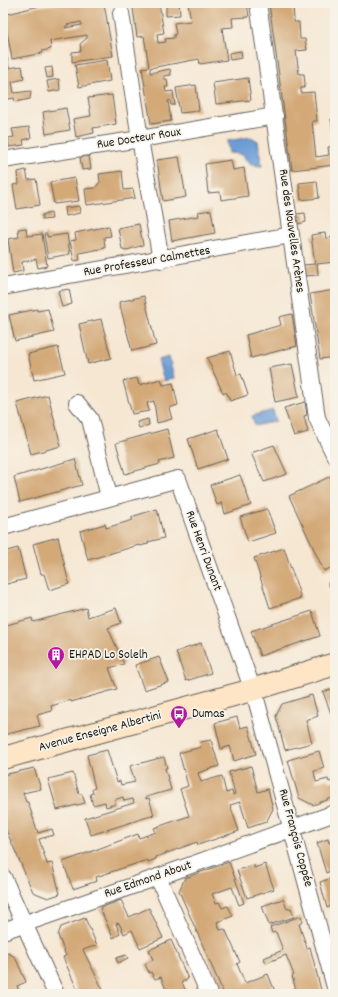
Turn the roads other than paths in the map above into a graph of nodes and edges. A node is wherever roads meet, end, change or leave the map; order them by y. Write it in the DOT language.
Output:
graph roads {
  1 [pos="258,3"];
  2 [pos="121,13"];
  3 [pos="275,116"];
  4 [pos="140,139"];
  5 [pos="3,160"];
  6 [pos="291,235"];
  7 [pos="161,260"];
  8 [pos="3,287"];
  9 [pos="77,403"];
  10 [pos="335,456"];
  11 [pos="109,497"];
  12 [pos="3,527"];
  13 [pos="335,664"];
  14 [pos="252,690"];
  15 [pos="3,758"];
  16 [pos="335,813"];
  17 [pos="293,828"];
  18 [pos="3,877"];
  19 [pos="158,878"];
  20 [pos="24,924"];
  21 [pos="3,931"];
  22 [pos="335,987"];
  23 [pos="56,994"];
  24 [pos="210,994"];
  1 -- 3 [label="street, Rue des Nouvelles Arènes"];
  2 -- 4 [label="street"];
  3 -- 4 [label="street, Rue Docteur Roux"];
  3 -- 6 [label="street, Rue des Nouvelles Arènes"];
  4 -- 5 [label="street, Rue Docteur Roux"];
  4 -- 7 [label="street"];
  6 -- 7 [label="street, Rue Professeur Calmettes"];
  6 -- 10 [label="street, Rue des Nouvelles Arènes"];
  7 -- 8 [label="street, Rue Professeur Calmettes"];
  9 -- 11 [label="street"];
  11 -- 12 [label="street, Rue Henri Dunant"];
  11 -- 14 [label="street, Rue Henri Dunant"];
  13 -- 14 [label="street, Avenue Enseigne Albertini"];
  14 -- 15 [label="street, Avenue Enseigne Albertini"];
  14 -- 17 [label="street, Rue François Coppée"];
  16 -- 17 [label="street, Rue Edmond About"];
  17 -- 19 [label="street, Rue Edmond About"];
  17 -- 22 [label="street, Rue François Coppée"];
  18 -- 20 [label="street"];
  19 -- 20 [label="street, Rue Edmond About"];
  19 -- 24 [label="street"];
  20 -- 21 [label="street, Rue Edmond About"];
  20 -- 23 [label="street"];
}
